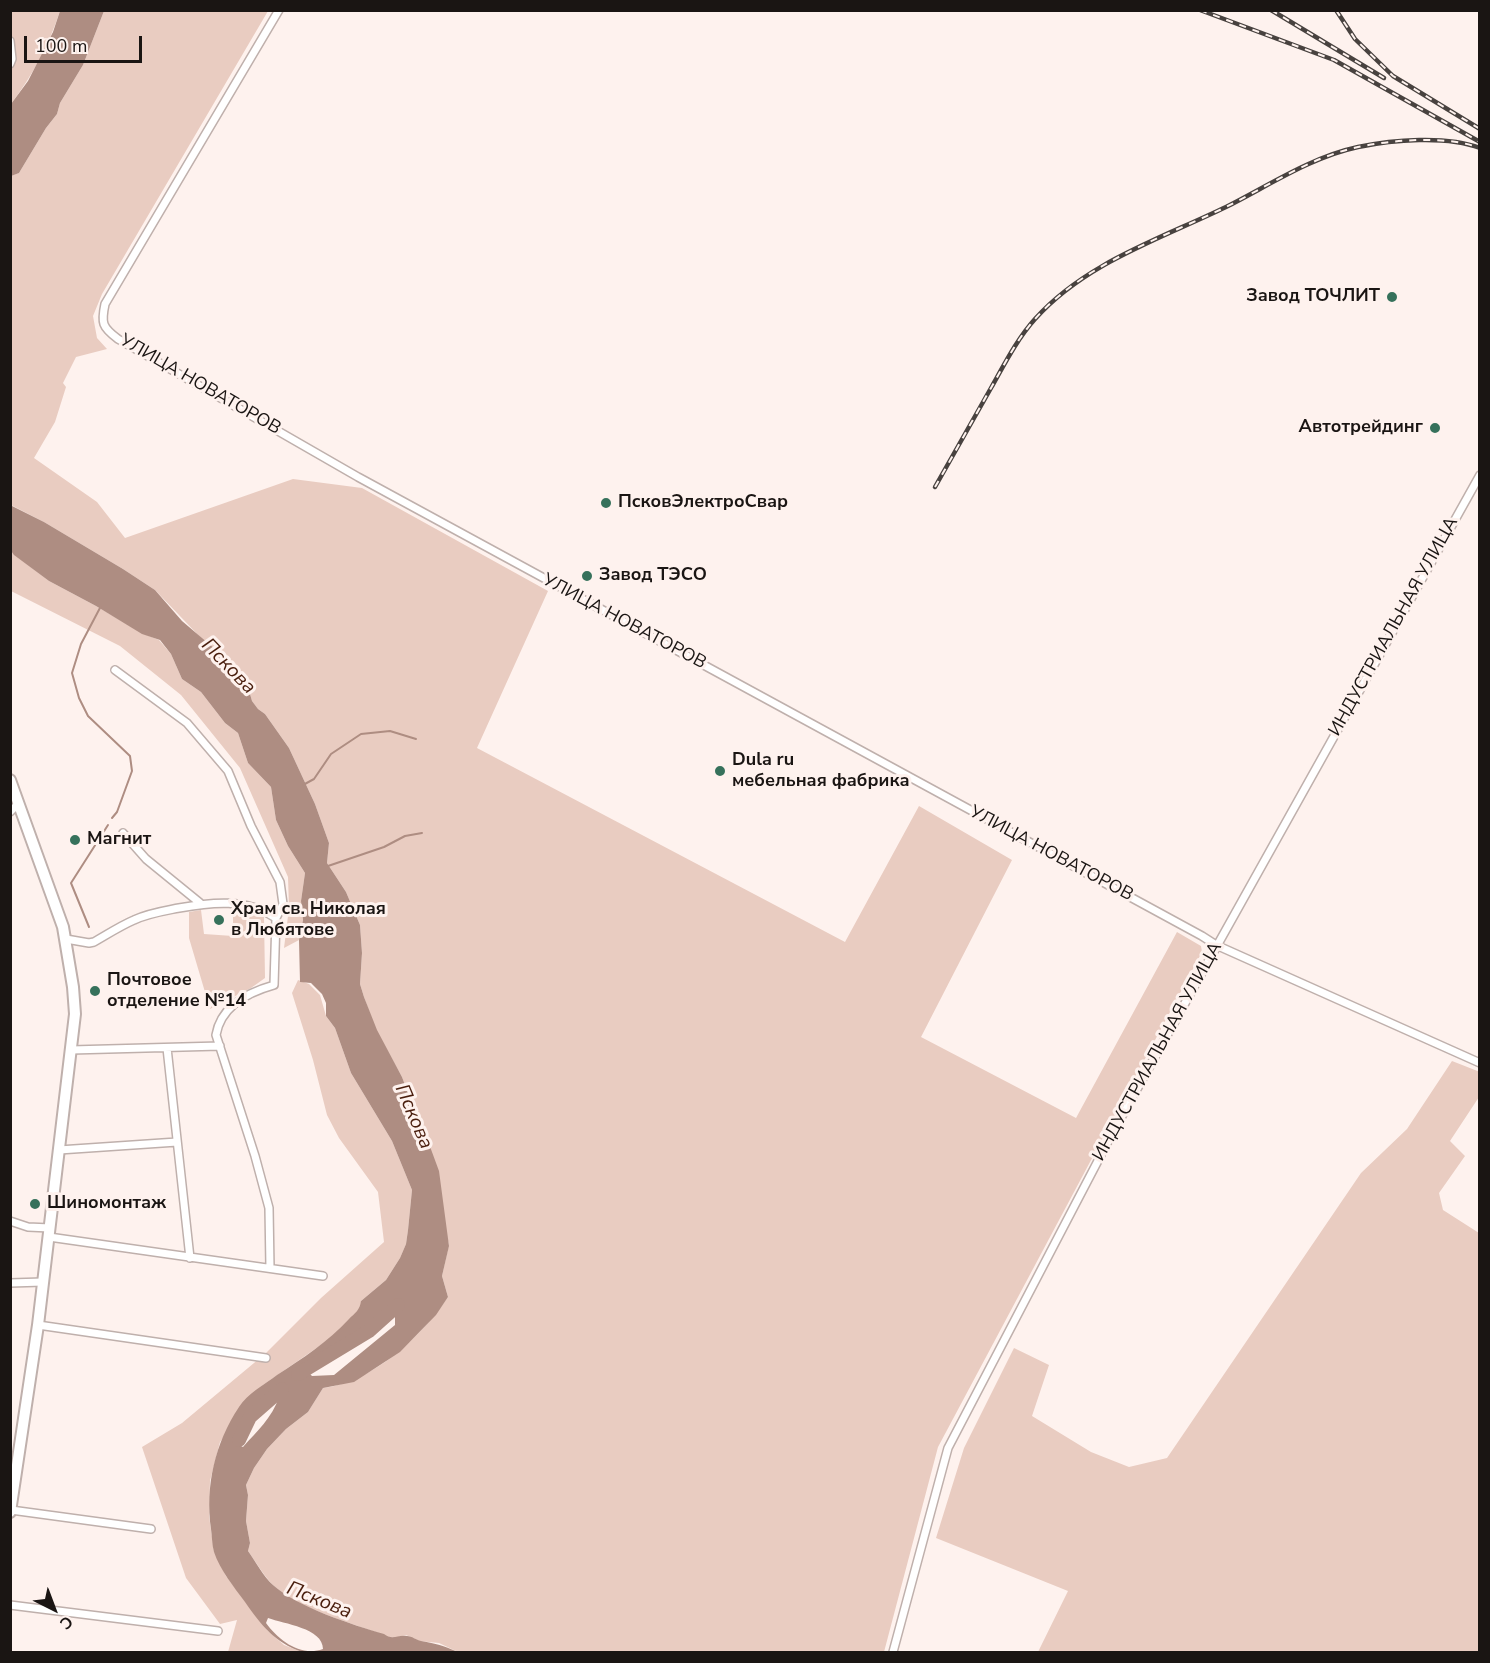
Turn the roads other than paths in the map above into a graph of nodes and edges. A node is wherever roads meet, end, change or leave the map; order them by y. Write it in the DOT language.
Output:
graph roads {
  1 [pos="279,10"];
  2 [pos="10,41"];
  3 [pos="10,64"];
  4 [pos="1479,475"];
  5 [pos="115,670"];
  6 [pos="10,780"];
  7 [pos="14,808"];
  8 [pos="123,833"];
  9 [pos="200,903"];
  10 [pos="276,918"];
  11 [pos="66,939"];
  12 [pos="1216,945"];
  13 [pos="220,1046"];
  14 [pos="167,1048"];
  15 [pos="71,1050"];
  16 [pos="1479,1063"];
  17 [pos="177,1142"];
  18 [pos="59,1150"];
  19 [pos="10,1221"];
  20 [pos="50,1233"];
  21 [pos="190,1258"];
  22 [pos="270,1268"];
  23 [pos="323,1276"];
  24 [pos="43,1281"];
  25 [pos="10,1283"];
  26 [pos="38,1325"];
  27 [pos="266,1358"];
  28 [pos="11,1511"];
  29 [pos="150,1529"];
  30 [pos="10,1605"];
  31 [pos="218,1631"];
  32 [pos="893,1653"];
  1 -- 12 [label="street, УЛИЦА НОВАТОРОВ"];
  2 -- 3 [label="street"];
  4 -- 12 [label="street, ИНДУСТРИАЛЬНАЯ УЛИЦА"];
  5 -- 10 [label="street"];
  6 -- 7 [label="main road"];
  7 -- 11 [label="main road"];
  8 -- 9 [label="street"];
  9 -- 10 [label="street"];
  9 -- 11 [label="street"];
  10 -- 13 [label="street"];
  11 -- 15 [label="main road"];
  12 -- 16 [label="street, УЛИЦА НОВАТОРОВ"];
  12 -- 32 [label="street, ИНДУСТРИАЛЬНАЯ УЛИЦА"];
  13 -- 14 [label="street"];
  13 -- 22 [label="street"];
  14 -- 15 [label="street"];
  14 -- 17 [label="street"];
  15 -- 18 [label="main road"];
  17 -- 18 [label="street"];
  17 -- 21 [label="street"];
  18 -- 20 [label="main road"];
  19 -- 20 [label="street"];
  20 -- 21 [label="street"];
  20 -- 24 [label="main road"];
  21 -- 22 [label="street"];
  22 -- 23 [label="street"];
  24 -- 25 [label="street"];
  24 -- 26 [label="main road"];
  26 -- 27 [label="street"];
  26 -- 28 [label="main road"];
  28 -- 29 [label="street"];
  30 -- 31 [label="street"];
}
